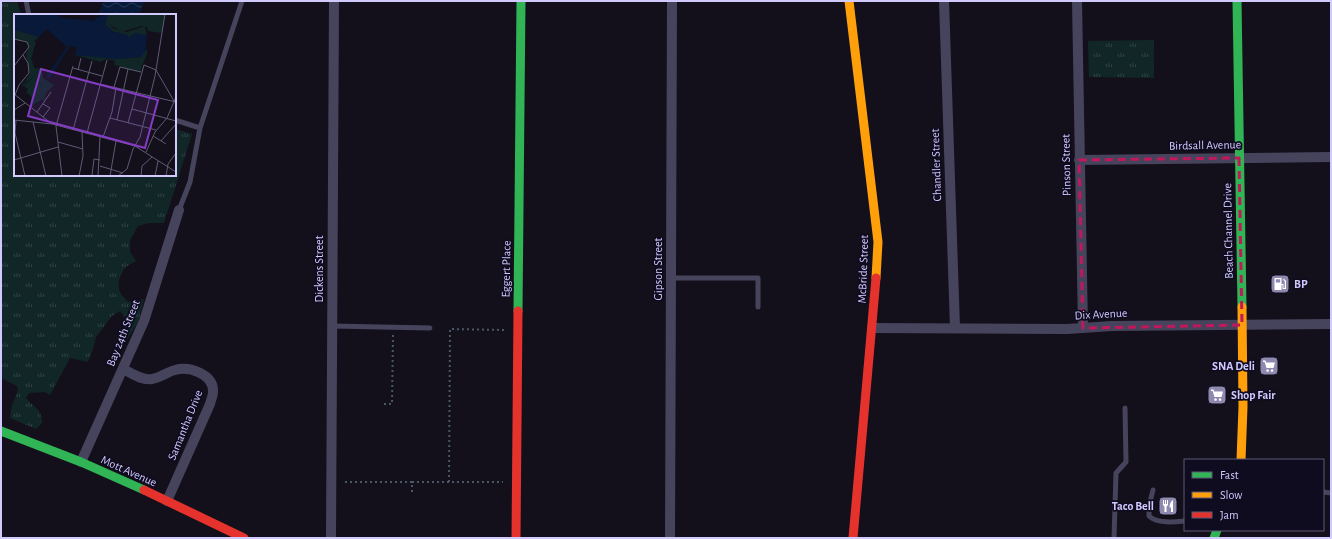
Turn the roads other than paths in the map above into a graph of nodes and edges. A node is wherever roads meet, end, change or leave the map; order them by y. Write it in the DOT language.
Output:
graph roads {
  1 [pos="26,1"];
  2 [pos="242,1"];
  3 [pos="334,1"];
  4 [pos="521,1"];
  5 [pos="672,1"];
  6 [pos="849,1"];
  7 [pos="944,1"];
  8 [pos="1077,1"];
  9 [pos="1237,1"];
  10 [pos="29,14"];
  11 [pos="176,120"];
  12 [pos="200,128"];
  13 [pos="1331,157"];
  14 [pos="1239,158"];
  15 [pos="1079,160"];
  16 [pos="179,210"];
  17 [pos="671,278"];
  18 [pos="758,307"];
  19 [pos="1331,324"];
  20 [pos="1242,325"];
  21 [pos="332,326"];
  22 [pos="430,328"];
  23 [pos="872,328"];
  24 [pos="955,328"];
  25 [pos="1083,328"];
  26 [pos="123,369"];
  27 [pos="1125,408"];
  28 [pos="1,430"];
  29 [pos="1241,459"];
  30 [pos="81,462"];
  31 [pos="1153,490"];
  32 [pos="167,501"];
  33 [pos="1184,521"];
  34 [pos="243,538"];
  35 [pos="331,538"];
  36 [pos="516,538"];
  37 [pos="670,538"];
  38 [pos="854,538"];
  39 [pos="1114,538"];
  1 -- 10 [label="lane"];
  2 -- 12 [label="lane"];
  3 -- 21 [label="street, Dickens Street"];
  4 -- 36 [label="street, Eggert Place"];
  5 -- 17 [label="street, Gipson Street"];
  6 -- 23 [label="street, McBride Street"];
  7 -- 24 [label="street, Chandler Street"];
  8 -- 15 [label="street, Pinson Street"];
  9 -- 14 [label="street, Beach Channel Drive"];
  11 -- 12 [label="lane"];
  12 -- 16 [label="lane"];
  13 -- 14 [label="street, Birdsall Avenue"];
  14 -- 15 [label="street, Birdsall Avenue"];
  14 -- 20 [label="street, Beach Channel Drive"];
  15 -- 25 [label="street, Pinson Street"];
  16 -- 26 [label="street, Bay 24th Street"];
  17 -- 18 [label="lane"];
  17 -- 37 [label="street, Gipson Street"];
  19 -- 20 [label="street, Dix Avenue"];
  20 -- 25 [label="street, Dix Avenue"];
  20 -- 29 [label="street, Beach Channel Drive"];
  21 -- 22 [label="lane"];
  21 -- 35 [label="street, Dickens Street"];
  23 -- 24 [label="street, Dix Avenue"];
  23 -- 38 [label="street, McBride Street"];
  24 -- 25 [label="street, Dix Avenue"];
  26 -- 30 [label="street, Bay 24th Street"];
  26 -- 32 [label="street, Samantha Drive"];
  27 -- 39 [label="lane"];
  28 -- 30 [label="street, Mott Avenue"];
  30 -- 32 [label="street, Mott Avenue"];
  31 -- 33 [label="lane"];
  32 -- 34 [label="street, Mott Avenue"];
}
